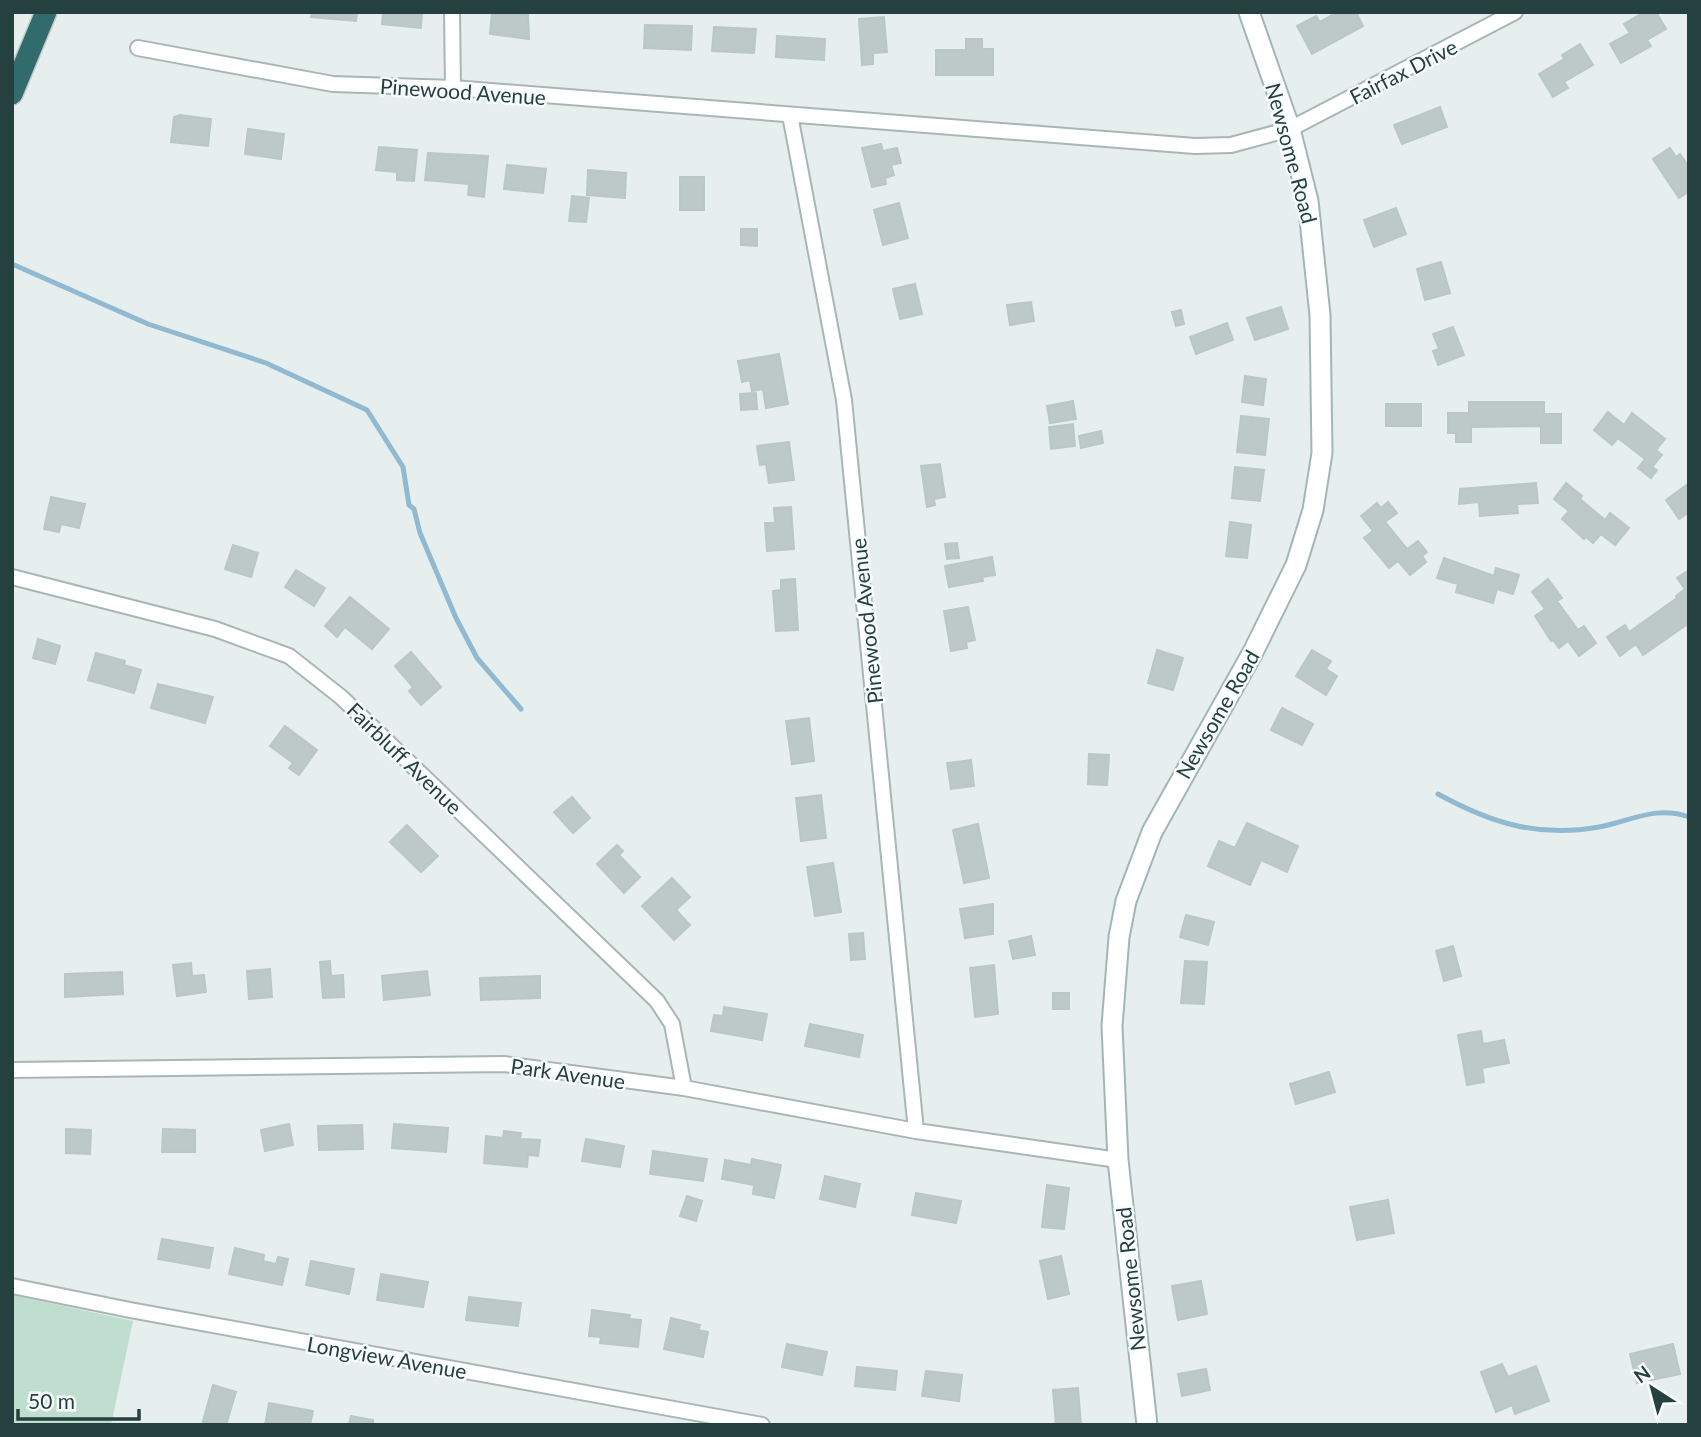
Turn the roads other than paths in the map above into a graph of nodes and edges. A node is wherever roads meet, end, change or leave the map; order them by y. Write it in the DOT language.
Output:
graph roads {
  1 [pos="46,12"];
  2 [pos="452,12"];
  3 [pos="1249,12"];
  4 [pos="1516,12"];
  5 [pos="138,48"];
  6 [pos="453,88"];
  7 [pos="12,94"];
  8 [pos="790,115"];
  9 [pos="1290,129"];
  10 [pos="12,577"];
  11 [pos="12,1070"];
  12 [pos="684,1088"];
  13 [pos="916,1131"];
  14 [pos="1118,1160"];
  15 [pos="12,1286"];
  16 [pos="762,1425"];
  17 [pos="1147,1425"];
  1 -- 7 [label="highway"];
  2 -- 6 [label="street"];
  3 -- 9 [label="street, Newsome Road"];
  4 -- 9 [label="street, Fairfax Drive"];
  5 -- 6 [label="street, Pinewood Avenue"];
  6 -- 8 [label="street, Pinewood Avenue"];
  8 -- 9 [label="street, Pinewood Avenue"];
  8 -- 13 [label="street, Pinewood Avenue"];
  9 -- 14 [label="street, Newsome Road"];
  10 -- 12 [label="street, Fairbluff Avenue"];
  11 -- 12 [label="street, Park Avenue"];
  12 -- 13 [label="street, Park Avenue"];
  13 -- 14 [label="street, Park Avenue"];
  14 -- 17 [label="street, Newsome Road"];
  15 -- 16 [label="street, Longview Avenue"];
}
